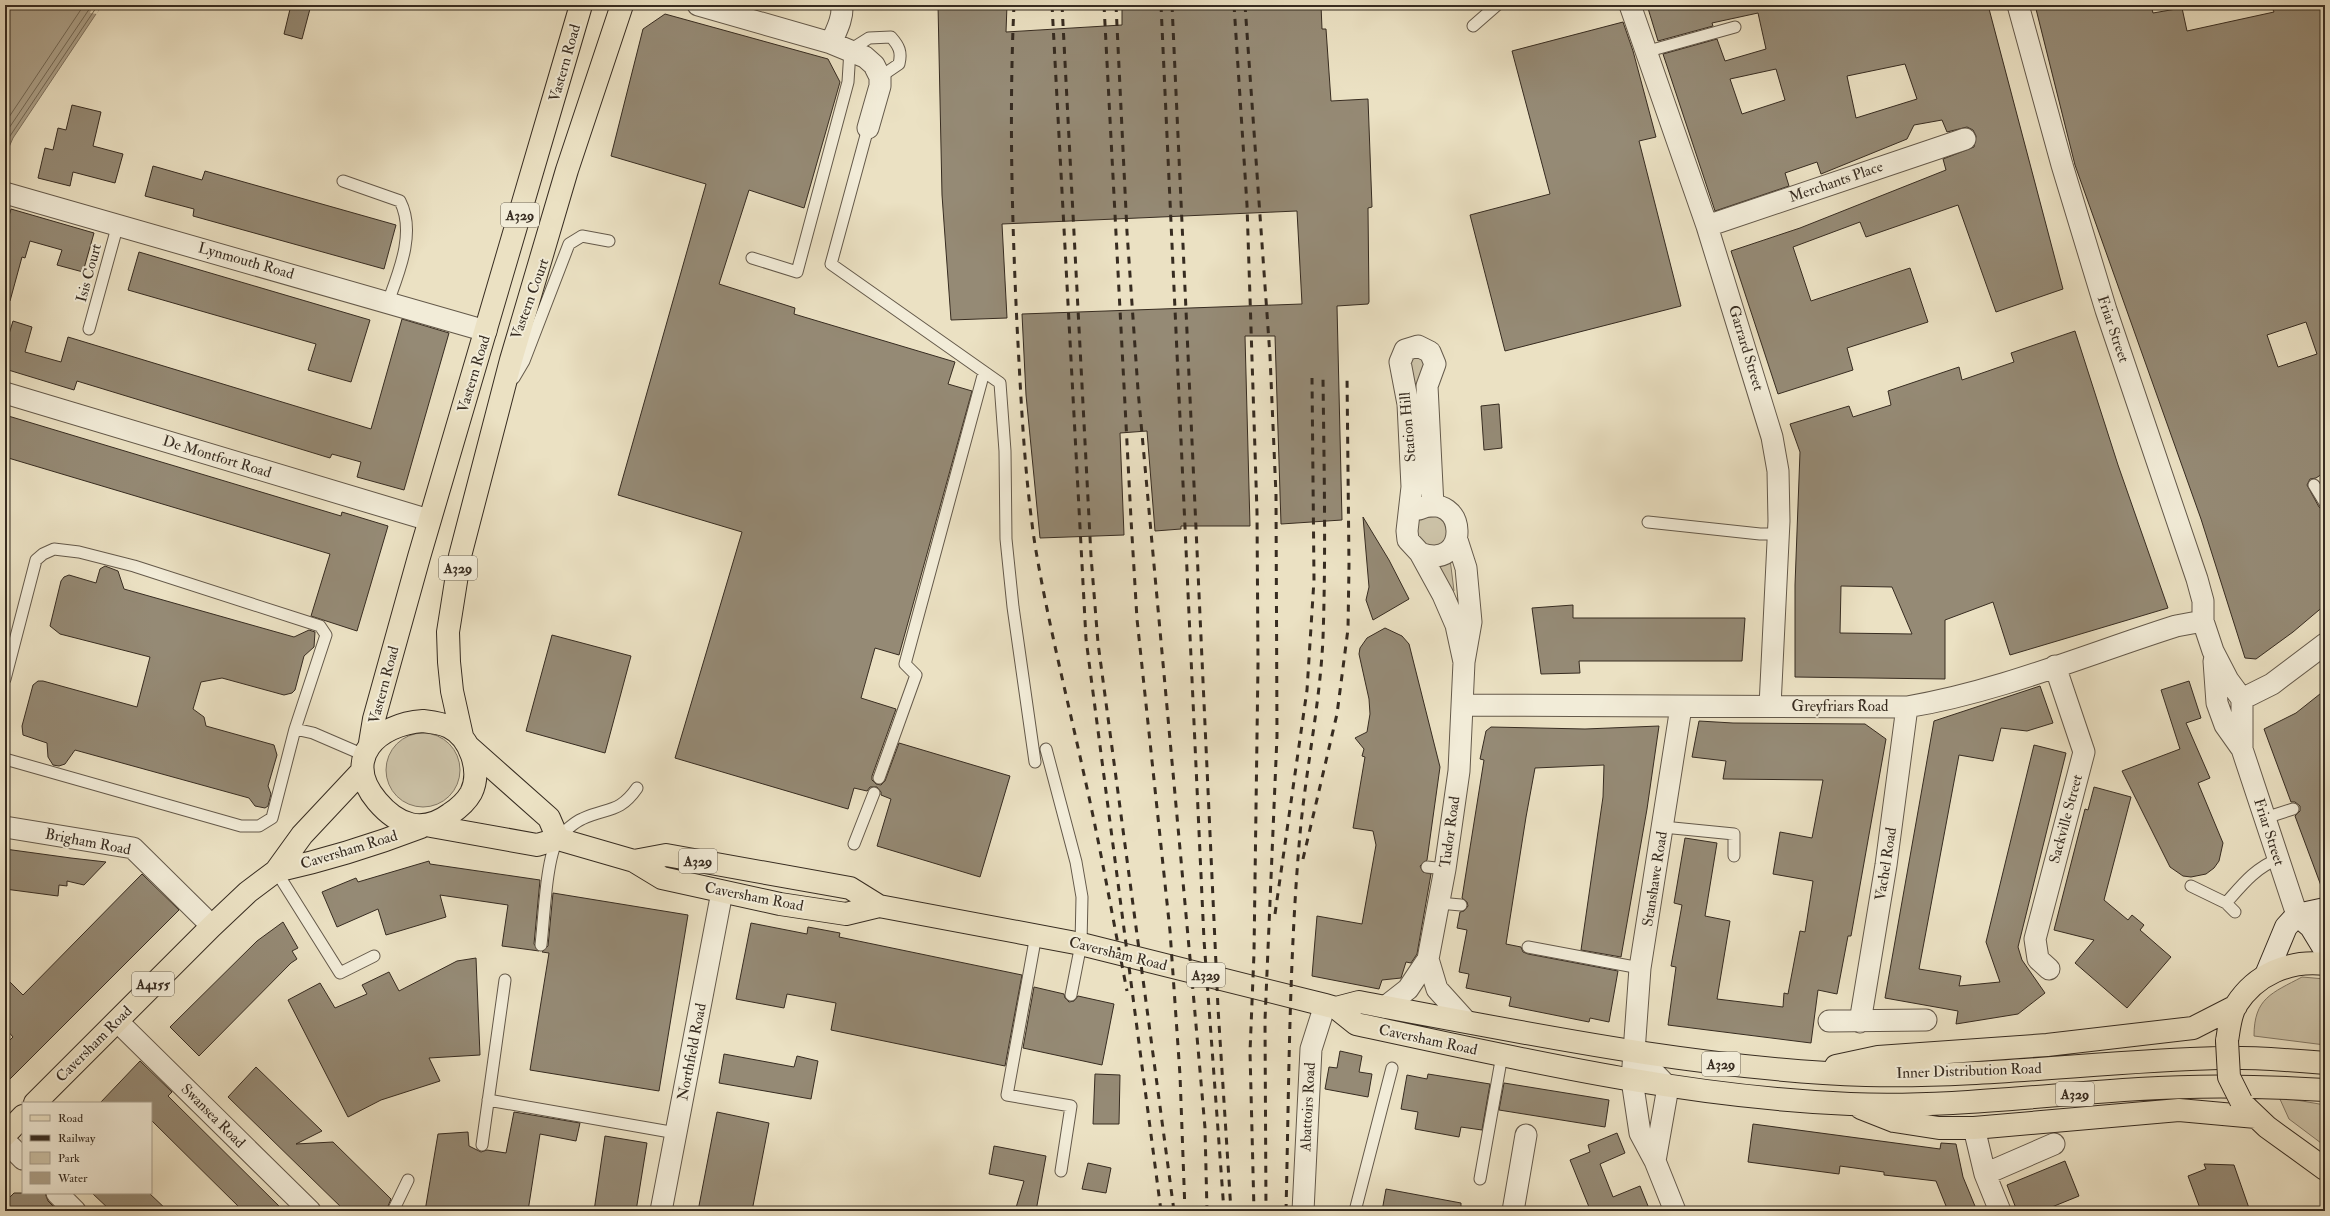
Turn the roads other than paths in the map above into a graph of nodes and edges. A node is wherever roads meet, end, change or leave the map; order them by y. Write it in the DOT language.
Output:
graph roads {
  1 [pos="581,5"];
  2 [pos="622,5"];
  3 [pos="698,5"];
  4 [pos="842,5"];
  5 [pos="1497,5"];
  6 [pos="1630,5"];
  7 [pos="2018,5"];
  8 [pos="1473,26"];
  9 [pos="1735,27"];
  10 [pos="840,46"];
  11 [pos="1645,52"];
  12 [pos="880,77"];
  13 [pos="868,128"];
  14 [pos="1965,139"];
  15 [pos="343,181"];
  16 [pos="5,193"];
  17 [pos="118,224"];
  18 [pos="1707,226"];
  19 [pos="608,241"];
  20 [pos="752,258"];
  21 [pos="388,302"];
  22 [pos="89,329"];
  23 [pos="486,331"];
  24 [pos="984,372"];
  25 [pos="5,393"];
  26 [pos="501,403"];
  27 [pos="2314,485"];
  28 [pos="2325,503"];
  29 [pos="1433,506"];
  30 [pos="429,520"];
  31 [pos="1408,522"];
  32 [pos="1648,522"];
  33 [pos="1778,534"];
  34 [pos="1457,540"];
  35 [pos="1420,553"];
  36 [pos="2203,621"];
  37 [pos="2325,644"];
  38 [pos="2213,651"];
  39 [pos="1464,662"];
  40 [pos="2055,666"];
  41 [pos="5,679"];
  42 [pos="2242,699"];
  43 [pos="1463,705"];
  44 [pos="1770,706"];
  45 [pos="1681,707"];
  46 [pos="1907,707"];
  47 [pos="295,729"];
  48 [pos="466,742"];
  49 [pos="1046,749"];
  50 [pos="2242,749"];
  51 [pos="365,756"];
  52 [pos="5,760"];
  53 [pos="1035,762"];
  54 [pos="879,778"];
  55 [pos="636,788"];
  56 [pos="874,793"];
  57 [pos="2293,809"];
  58 [pos="2265,818"];
  59 [pos="426,826"];
  60 [pos="1663,827"];
  61 [pos="5,828"];
  62 [pos="558,839"];
  63 [pos="854,844"];
  64 [pos="1734,856"];
  65 [pos="2278,859"];
  66 [pos="634,861"];
  67 [pos="276,871"];
  68 [pos="2191,886"];
  69 [pos="722,892"];
  70 [pos="1439,903"];
  71 [pos="2226,903"];
  72 [pos="1461,905"];
  73 [pos="879,906"];
  74 [pos="2325,909"];
  75 [pos="2235,912"];
  76 [pos="2297,915"];
  77 [pos="212,926"];
  78 [pos="1036,935"];
  79 [pos="1081,944"];
  80 [pos="541,945"];
  81 [pos="1528,948"];
  82 [pos="2325,950"];
  83 [pos="374,956"];
  84 [pos="1428,958"];
  85 [pos="2325,964"];
  86 [pos="1640,968"];
  87 [pos="2049,969"];
  88 [pos="2266,974"];
  89 [pos="505,980"];
  90 [pos="1071,995"];
  91 [pos="1331,1006"];
  92 [pos="2236,1006"];
  93 [pos="1386,1007"];
  94 [pos="1465,1020"];
  95 [pos="1926,1020"];
  96 [pos="117,1021"];
  97 [pos="1829,1021"];
  98 [pos="1860,1022"];
  99 [pos="1624,1050"];
  100 [pos="1502,1055"];
  101 [pos="2325,1063"];
  102 [pos="1392,1068"];
  103 [pos="1808,1072"];
  104 [pos="1632,1080"];
  105 [pos="1668,1087"];
  106 [pos="2325,1090"];
  107 [pos="488,1100"];
  108 [pos="36,1102"];
  109 [pos="1851,1104"];
  110 [pos="22,1117"];
  111 [pos="2256,1117"];
  112 [pos="1974,1128"];
  113 [pos="676,1133"];
  114 [pos="5,1135"];
  115 [pos="1526,1135"];
  116 [pos="5,1141"];
  117 [pos="2054,1144"];
  118 [pos="482,1145"];
  119 [pos="22,1158"];
  120 [pos="1655,1162"];
  121 [pos="2325,1169"];
  122 [pos="1061,1171"];
  123 [pos="1985,1174"];
  124 [pos="408,1180"];
  125 [pos="1480,1180"];
  126 [pos="58,1194"];
  127 [pos="661,1208"];
  128 [pos="75,1211"];
  129 [pos="310,1211"];
  130 [pos="393,1211"];
  131 [pos="1302,1211"];
  132 [pos="1356,1211"];
  133 [pos="1513,1211"];
  134 [pos="1675,1211"];
  135 [pos="2000,1211"];
  1 -- 23 [label="main road, Vastern Road / A329"];
  2 -- 26 [label="main road, Vastern Road / A329"];
  3 -- 10 [label="street"];
  4 -- 10 [label="street"];
  5 -- 8 [label="lane"];
  6 -- 11 [label="street, Garrard Street"];
  7 -- 36 [label="street, Friar Street"];
  9 -- 11 [label="lane"];
  10 -- 12 [label="street"];
  10 -- 12 [label="lane"];
  10 -- 20 [label="lane"];
  11 -- 18 [label="street, Garrard Street"];
  12 -- 13 [label="street"];
  13 -- 24 [label="lane"];
  14 -- 18 [label="street, Merchants Place"];
  15 -- 21 [label="lane"];
  16 -- 17 [label="street, Lynmouth Road"];
  17 -- 21 [label="street, Lynmouth Road"];
  17 -- 22 [label="lane, Isis Court"];
  18 -- 33 [label="street, Garrard Street"];
  19 -- 26 [label="lane, Vastern Court"];
  21 -- 23 [label="street, Lynmouth Road"];
  23 -- 30 [label="main road, Vastern Road / A329"];
  24 -- 53 [label="lane"];
  24 -- 54 [label="lane"];
  25 -- 30 [label="street, De Montfort Road"];
  26 -- 48 [label="main road, Vastern Road / A329"];
  27 -- 28 [label="lane"];
  29 -- 31 [label="street"];
  29 -- 31 [label="street, Station Hill"];
  29 -- 34 [label="street, Station Hill"];
  30 -- 51 [label="main road, Vastern Road / A329"];
  31 -- 35 [label="street, Station Hill"];
  32 -- 33 [label="lane"];
  33 -- 44 [label="street, Garrard Street"];
  34 -- 35 [label="street"];
  34 -- 39 [label="street, Station Hill"];
  35 -- 39 [label="street, Station Hill"];
  36 -- 38 [label="street, Friar Street"];
  36 -- 40 [label="street, Greyfriars Road"];
  37 -- 42 [label="street"];
  38 -- 42 [label="street, Friar Street"];
  38 -- 50 [label="street, Friar Street"];
  39 -- 43 [label="street, Station Hill"];
  40 -- 46 [label="street, Greyfriars Road"];
  40 -- 87 [label="street, Sackville Street"];
  41 -- 47 [label="lane"];
  42 -- 50 [label="street, Friar Street"];
  43 -- 45 [label="street, Greyfriars Road"];
  43 -- 70 [label="street, Tudor Road"];
  44 -- 45 [label="street, Greyfriars Road"];
  44 -- 46 [label="street, Greyfriars Road"];
  45 -- 60 [label="street, Stanshawe Road"];
  46 -- 98 [label="street, Vachel Road"];
  47 -- 51 [label="lane"];
  47 -- 52 [label="lane"];
  48 -- 51 [label="main road"];
  48 -- 59 [label="main road"];
  48 -- 62 [label="main road"];
  49 -- 79 [label="lane"];
  50 -- 58 [label="street, Friar Street"];
  51 -- 59 [label="main road"];
  51 -- 67 [label="main road, Caversham Road / A4155"];
  55 -- 62 [label="lane"];
  56 -- 63 [label="lane"];
  57 -- 58 [label="lane"];
  58 -- 65 [label="street, Friar Street"];
  59 -- 62 [label="main road, Caversham Road / A329"];
  59 -- 67 [label="main road, Caversham Road / A4155"];
  60 -- 64 [label="lane"];
  60 -- 86 [label="street, Stanshawe Road"];
  61 -- 77 [label="street, Brigham Road"];
  62 -- 66 [label="main road, Caversham Road / A329"];
  62 -- 80 [label="lane"];
  65 -- 71 [label="lane"];
  65 -- 76 [label="street, Friar Street"];
  66 -- 69 [label="main road, Caversham Road / A329"];
  66 -- 73 [label="main road, Caversham Road / A329"];
  67 -- 77 [label="main road, Caversham Road / A4155"];
  67 -- 83 [label="lane"];
  68 -- 71 [label="lane"];
  69 -- 73 [label="main road, Caversham Road / A329"];
  69 -- 113 [label="street, Northfield Road"];
  70 -- 72 [label="lane"];
  70 -- 84 [label="street, Tudor Road"];
  71 -- 75 [label="lane"];
  73 -- 78 [label="main road, Caversham Road / A329"];
  74 -- 76 [label="street"];
  76 -- 82 [label="street, Friar Street"];
  76 -- 88 [label="street"];
  77 -- 96 [label="main road, Caversham Road / A4155"];
  78 -- 79 [label="main road, Caversham Road / A329"];
  78 -- 122 [label="lane"];
  79 -- 90 [label="lane"];
  79 -- 91 [label="main road, Caversham Road / A329"];
  81 -- 86 [label="lane"];
  84 -- 93 [label="street, Tudor Road"];
  84 -- 94 [label="street, Tudor Road"];
  85 -- 88 [label="main road"];
  86 -- 99 [label="street, Stanshawe Road"];
  88 -- 92 [label="main road"];
  89 -- 107 [label="lane"];
  91 -- 93 [label="main road, A329"];
  91 -- 100 [label="main road, Caversham Road / A329"];
  91 -- 131 [label="street, Abattoirs Road"];
  92 -- 103 [label="main road"];
  92 -- 111 [label="main road, bridge"];
  93 -- 94 [label="main road, Caversham Road / A329"];
  94 -- 99 [label="main road, Caversham Road / A329"];
  95 -- 98 [label="street"];
  96 -- 108 [label="main road, Caversham Road / A4155"];
  96 -- 129 [label="street, Swansea Road"];
  97 -- 98 [label="street"];
  99 -- 103 [label="main road, Inner Distribution Road / A329"];
  99 -- 104 [label="street, Stanshawe Road"];
  99 -- 105 [label="street"];
  100 -- 104 [label="main road, Caversham Road / A329"];
  100 -- 125 [label="lane"];
  101 -- 103 [label="main road, Inner Distribution Road / A329"];
  102 -- 132 [label="lane"];
  104 -- 105 [label="main road, Inner Distribution Road / A329"];
  104 -- 120 [label="street, Stanshawe Road"];
  105 -- 109 [label="main road, Inner Distribution Road / A329"];
  105 -- 120 [label="street"];
  106 -- 109 [label="main road, Inner Distribution Road / A329"];
  107 -- 113 [label="lane"];
  107 -- 118 [label="lane"];
  109 -- 112 [label="main road"];
  110 -- 114 [label="main road"];
  111 -- 112 [label="main road"];
  111 -- 121 [label="main road"];
  112 -- 123 [label="street"];
  113 -- 127 [label="street, Northfield Road"];
  115 -- 133 [label="street"];
  116 -- 119 [label="street"];
  117 -- 123 [label="street"];
  120 -- 134 [label="street, Stanshawe Road"];
  123 -- 135 [label="street"];
  124 -- 130 [label="lane"];
  126 -- 128 [label="street"];
}
